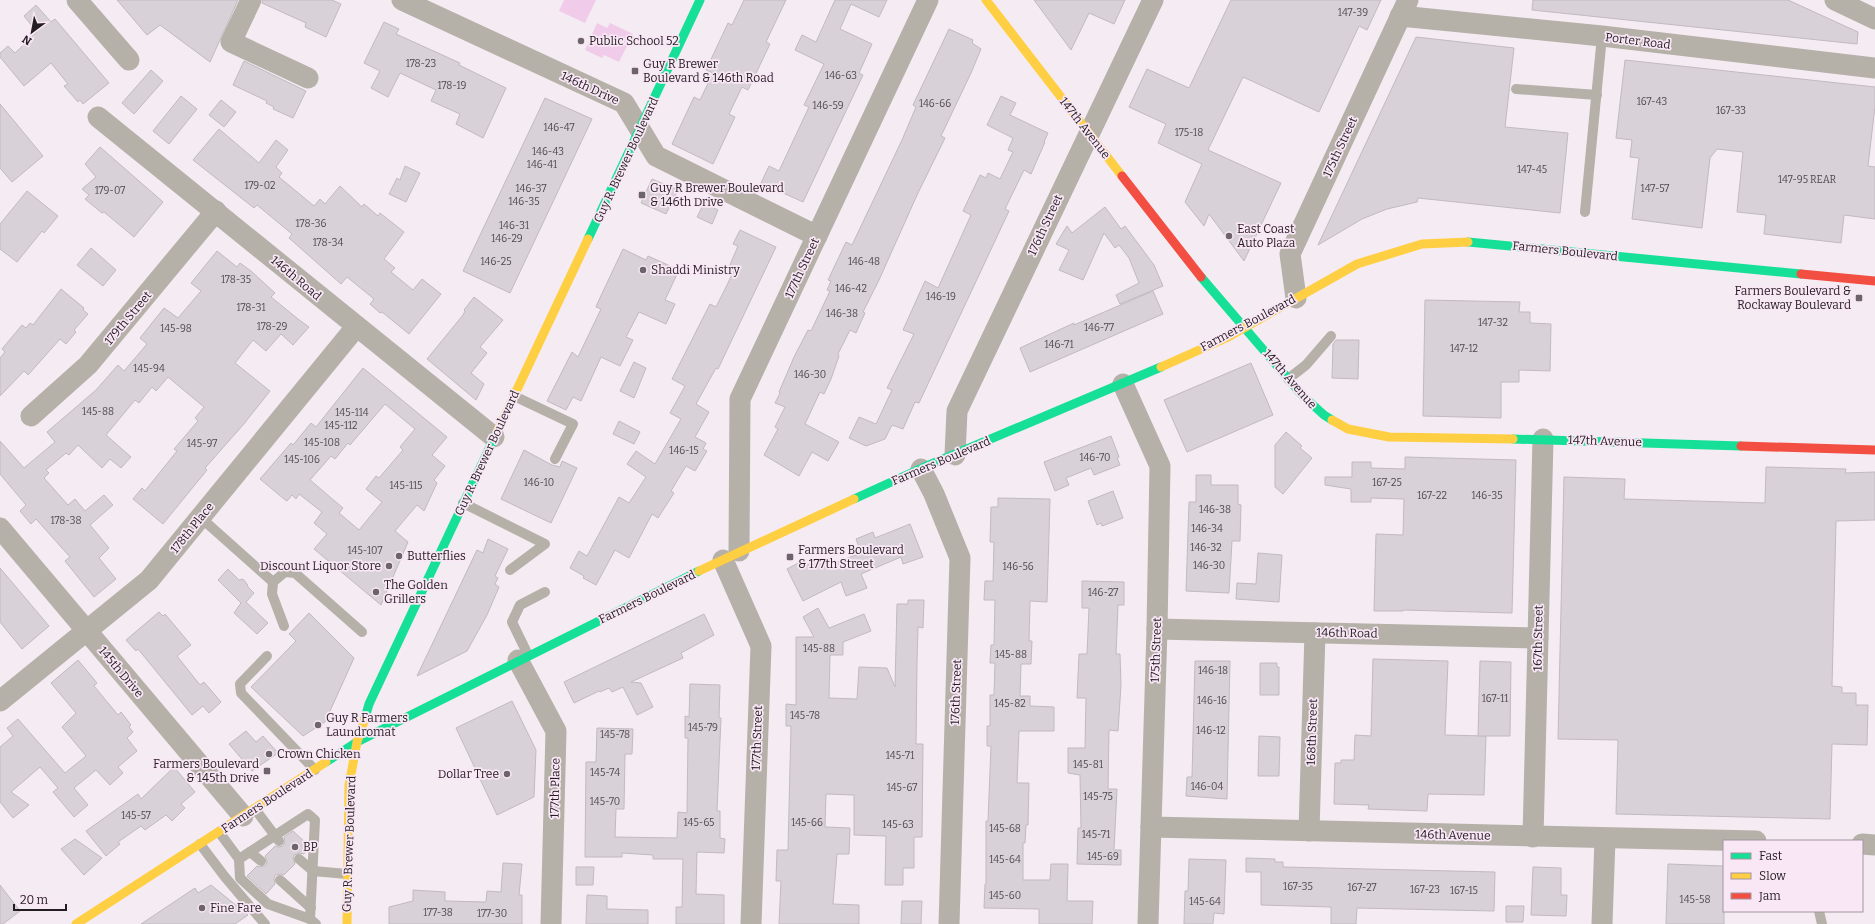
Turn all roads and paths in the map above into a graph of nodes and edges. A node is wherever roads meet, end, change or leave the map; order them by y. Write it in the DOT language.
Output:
graph roads {
  1 [pos="77,0"];
  2 [pos="251,0"];
  3 [pos="402,0"];
  4 [pos="700,0"];
  5 [pos="928,0"];
  6 [pos="986,0"];
  7 [pos="1153,0"];
  8 [pos="1835,0"];
  9 [pos="1404,8"];
  10 [pos="1875,19"];
  11 [pos="1602,36"];
  12 [pos="129,60"];
  13 [pos="1875,68"];
  14 [pos="308,78"];
  15 [pos="1516,89"];
  16 [pos="1597,95"];
  17 [pos="98,117"];
  18 [pos="640,130"];
  19 [pos="1089,133"];
  20 [pos="216,211"];
  21 [pos="1585,212"];
  22 [pos="817,236"];
  23 [pos="1875,282"];
  24 [pos="1296,298"];
  25 [pos="356,327"];
  26 [pos="1244,328"];
  27 [pos="1331,336"];
  28 [pos="1288,379"];
  29 [pos="1123,384"];
  30 [pos="514,396"];
  31 [pos="30,416"];
  32 [pos="494,437"];
  33 [pos="1543,439"];
  34 [pos="1875,450"];
  35 [pos="955,455"];
  36 [pos="555,459"];
  37 [pos="921,469"];
  38 [pos="463,503"];
  39 [pos="200,517"];
  40 [pos="0,528"];
  41 [pos="731,555"];
  42 [pos="510,570"];
  43 [pos="274,582"];
  44 [pos="545,592"];
  45 [pos="284,626"];
  46 [pos="1157,629"];
  47 [pos="86,630"];
  48 [pos="362,632"];
  49 [pos="1315,633"];
  50 [pos="1538,638"];
  51 [pos="267,656"];
  52 [pos="523,658"];
  53 [pos="0,701"];
  54 [pos="357,742"];
  55 [pos="315,770"];
  56 [pos="249,812"];
  57 [pos="1151,827"];
  58 [pos="1309,831"];
  59 [pos="219,832"];
  60 [pos="1533,837"];
  61 [pos="277,839"];
  62 [pos="1605,839"];
  63 [pos="1723,841"];
  64 [pos="200,844"];
  65 [pos="1863,844"];
  66 [pos="1875,844"];
  67 [pos="250,852"];
  68 [pos="239,859"];
  69 [pos="299,859"];
  70 [pos="260,862"];
  71 [pos="313,871"];
  72 [pos="347,874"];
  73 [pos="280,880"];
  74 [pos="311,908"];
  75 [pos="1819,912"];
  76 [pos="313,921"];
  77 [pos="76,924"];
  78 [pos="265,924"];
  79 [pos="347,924"];
  80 [pos="551,924"];
  81 [pos="751,924"];
  82 [pos="949,924"];
  83 [pos="1148,924"];
  84 [pos="1602,924"];
  85 [pos="1822,924"];
  1 -- 12 [label="street"];
  2 -- 14 [label="street"];
  3 -- 18 [label="street, 146th Drive"];
  4 -- 18 [label="main road, Guy R. Brewer Boulevard"];
  5 -- 22 [label="street, 177th Street"];
  6 -- 19 [label="main road, 147th Avenue"];
  7 -- 19 [label="street, 176th Street"];
  8 -- 10 [label="street"];
  9 -- 11 [label="street, Porter Road"];
  9 -- 24 [label="street, 175th Street"];
  11 -- 13 [label="street, Porter Road"];
  11 -- 16 [label="lane"];
  15 -- 16 [label="lane"];
  16 -- 21 [label="lane"];
  17 -- 20 [label="street, 146th Road"];
  18 -- 22 [label="street, 146th Drive"];
  18 -- 30 [label="main road, Guy R. Brewer Boulevard"];
  19 -- 26 [label="main road, 147th Avenue"];
  19 -- 35 [label="street, 176th Street"];
  20 -- 25 [label="street, 146th Road"];
  20 -- 31 [label="street, 179th Street"];
  22 -- 41 [label="street, 177th Street"];
  23 -- 24 [label="main road, Farmers Boulevard"];
  24 -- 26 [label="main road, Farmers Boulevard"];
  25 -- 32 [label="street, 146th Road"];
  25 -- 39 [label="street, 178th Place"];
  26 -- 28 [label="main road, 147th Avenue"];
  26 -- 29 [label="main road, Farmers Boulevard"];
  27 -- 28 [label="lane"];
  28 -- 33 [label="main road, 147th Avenue"];
  29 -- 35 [label="main road, Farmers Boulevard"];
  29 -- 46 [label="street, 175th Street"];
  30 -- 32 [label="main road, Guy R. Brewer Boulevard"];
  30 -- 36 [label="lane"];
  32 -- 38 [label="main road, Guy R. Brewer Boulevard"];
  33 -- 34 [label="main road, 147th Avenue"];
  33 -- 50 [label="street, 167th Street"];
  35 -- 37 [label="main road, Farmers Boulevard"];
  37 -- 41 [label="main road, Farmers Boulevard"];
  37 -- 82 [label="street, 176th Street"];
  38 -- 42 [label="lane"];
  38 -- 54 [label="main road, Guy R. Brewer Boulevard"];
  39 -- 43 [label="lane"];
  39 -- 47 [label="street, 178th Place"];
  40 -- 47 [label="street, 145th Drive"];
  41 -- 52 [label="main road, Farmers Boulevard"];
  41 -- 81 [label="street, 177th Street"];
  43 -- 45 [label="lane"];
  43 -- 48 [label="lane"];
  44 -- 52 [label="lane"];
  46 -- 49 [label="street, 146th Road"];
  46 -- 57 [label="street, 175th Street"];
  47 -- 53 [label="street, 178th Place"];
  47 -- 56 [label="street, 145th Drive"];
  49 -- 50 [label="street, 146th Road"];
  49 -- 58 [label="street, 168th Street"];
  50 -- 60 [label="street, 167th Street"];
  51 -- 55 [label="lane"];
  52 -- 54 [label="main road, Farmers Boulevard"];
  52 -- 80 [label="street, 177th Place"];
  54 -- 55 [label="main road, Farmers Boulevard"];
  54 -- 72 [label="main road, Guy R. Brewer Boulevard"];
  55 -- 56 [label="main road, Farmers Boulevard"];
  56 -- 59 [label="main road, Farmers Boulevard"];
  56 -- 61 [label="lane"];
  57 -- 58 [label="street, 146th Avenue"];
  57 -- 83 [label="street, 175th Street"];
  58 -- 60 [label="street, 146th Avenue"];
  59 -- 64 [label="main road, Farmers Boulevard"];
  59 -- 68 [label="lane"];
  60 -- 62 [label="street, 146th Avenue"];
  61 -- 67 [label="lane"];
  61 -- 71 [label="lane"];
  62 -- 63 [label="street, 146th Avenue"];
  62 -- 84 [label="street"];
  64 -- 77 [label="main road, Farmers Boulevard"];
  64 -- 78 [label="lane"];
  65 -- 66 [label="street"];
  67 -- 68 [label="lane"];
  67 -- 70 [label="lane"];
  68 -- 76 [label="lane"];
  69 -- 71 [label="lane"];
  71 -- 72 [label="lane"];
  71 -- 74 [label="lane"];
  72 -- 79 [label="main road, Guy R. Brewer Boulevard"];
  73 -- 74 [label="lane"];
  74 -- 76 [label="lane"];
  75 -- 85 [label="lane"];
}
